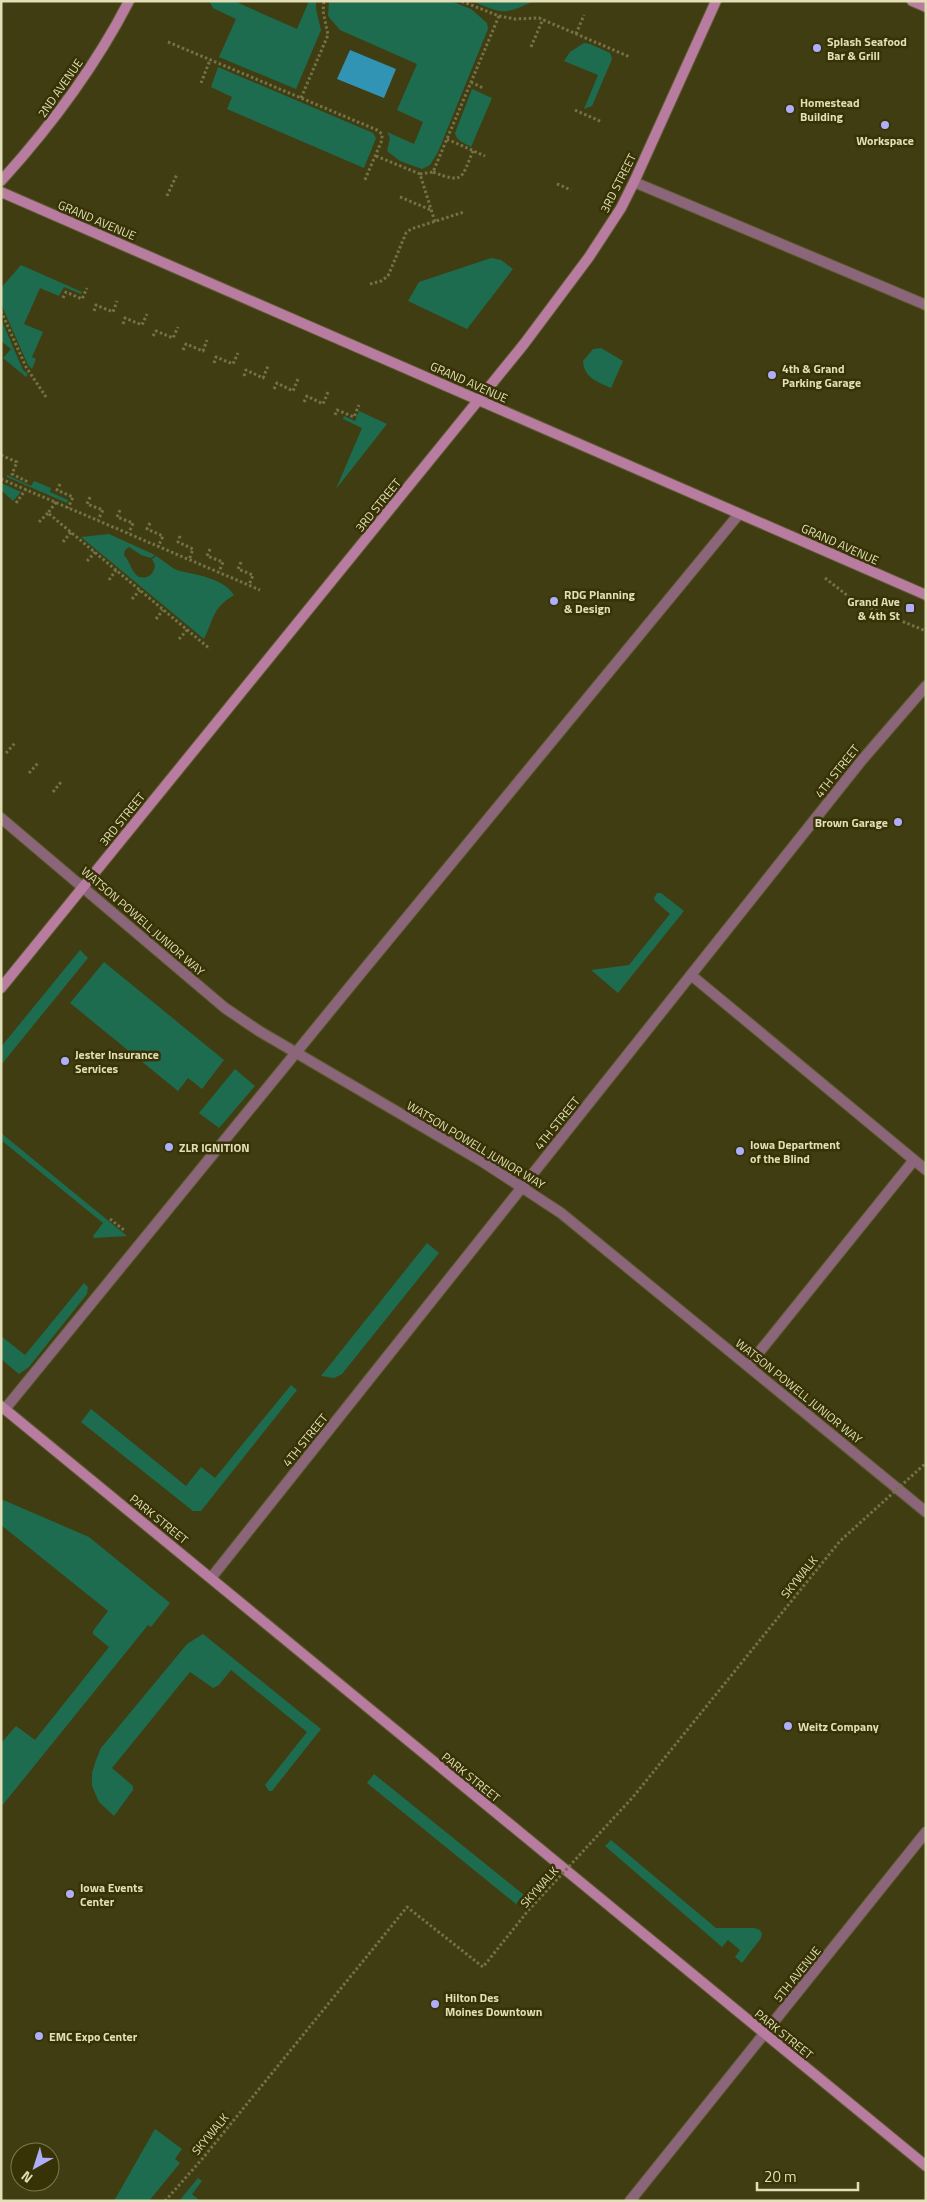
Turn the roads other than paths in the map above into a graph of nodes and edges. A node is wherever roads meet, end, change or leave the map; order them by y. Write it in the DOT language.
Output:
graph roads {
  1 [pos="129,1"];
  2 [pos="716,1"];
  3 [pos="912,1"];
  4 [pos="926,7"];
  5 [pos="1,180"];
  6 [pos="634,182"];
  7 [pos="1,192"];
  8 [pos="926,305"];
  9 [pos="479,399"];
  10 [pos="739,514"];
  11 [pos="926,595"];
  12 [pos="926,686"];
  13 [pos="1,818"];
  14 [pos="83,887"];
  15 [pos="692,975"];
  16 [pos="1,988"];
  17 [pos="296,1053"];
  18 [pos="914,1160"];
  19 [pos="926,1170"];
  20 [pos="523,1187"];
  21 [pos="748,1366"];
  22 [pos="3,1408"];
  23 [pos="926,1512"];
  24 [pos="211,1578"];
  25 [pos="926,1832"];
  26 [pos="765,2034"];
  27 [pos="926,2166"];
  28 [pos="630,2201"];
  1 -- 5 [label="main road, 2ND AVENUE"];
  2 -- 6 [label="main road, 3RD STREET"];
  3 -- 4 [label="main road"];
  6 -- 8 [label="street"];
  6 -- 9 [label="main road, 3RD STREET"];
  7 -- 9 [label="main road, GRAND AVENUE"];
  9 -- 10 [label="main road, GRAND AVENUE"];
  9 -- 14 [label="main road, 3RD STREET"];
  10 -- 11 [label="main road, GRAND AVENUE"];
  10 -- 17 [label="street"];
  12 -- 15 [label="street, 4TH STREET"];
  13 -- 14 [label="street, WATSON POWELL JUNIOR WAY"];
  14 -- 16 [label="main road, 3RD STREET"];
  14 -- 17 [label="street, WATSON POWELL JUNIOR WAY"];
  15 -- 18 [label="street"];
  15 -- 20 [label="street, 4TH STREET"];
  17 -- 20 [label="street, WATSON POWELL JUNIOR WAY"];
  17 -- 22 [label="street"];
  18 -- 19 [label="street"];
  18 -- 21 [label="street"];
  20 -- 21 [label="street, WATSON POWELL JUNIOR WAY"];
  20 -- 24 [label="street, 4TH STREET"];
  21 -- 23 [label="street, WATSON POWELL JUNIOR WAY"];
  22 -- 24 [label="main road, PARK STREET"];
  24 -- 26 [label="main road, PARK STREET"];
  25 -- 26 [label="street, 5TH AVENUE"];
  26 -- 27 [label="main road, PARK STREET"];
  26 -- 28 [label="street, 5TH AVENUE"];
}
